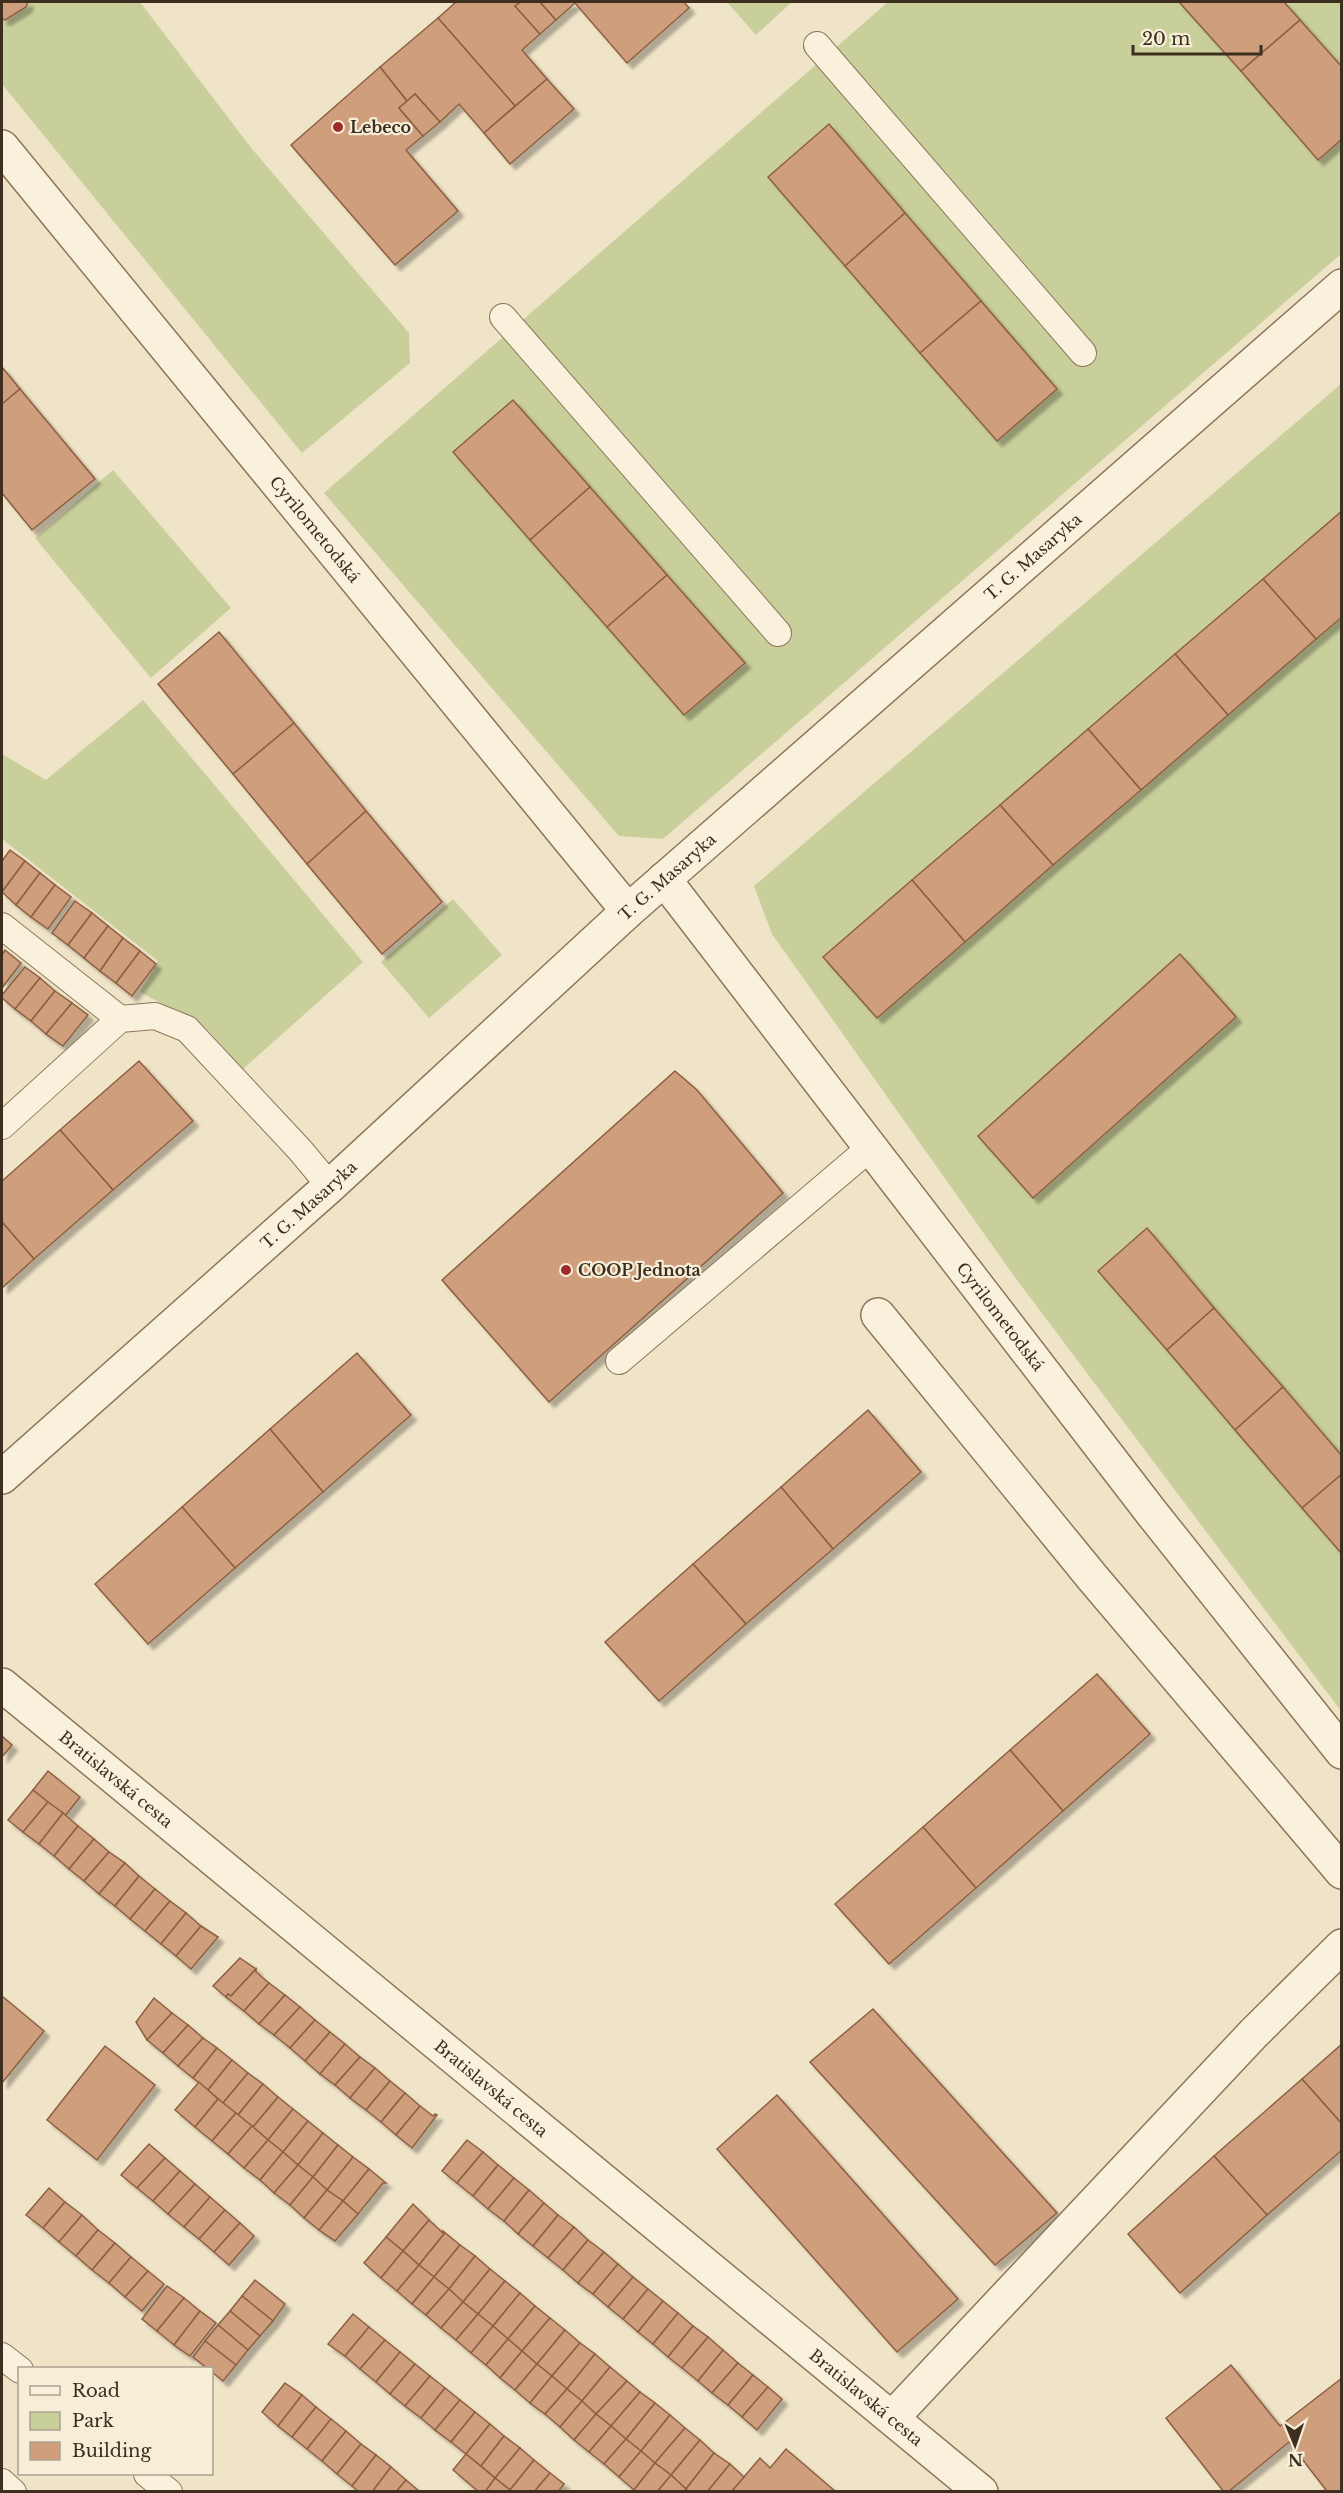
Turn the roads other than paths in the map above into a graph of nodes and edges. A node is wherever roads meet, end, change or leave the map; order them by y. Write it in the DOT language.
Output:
graph roads {
  1 [pos="817,45"];
  2 [pos="2,147"];
  3 [pos="1341,286"];
  4 [pos="503,317"];
  5 [pos="1083,353"];
  6 [pos="778,633"];
  7 [pos="664,879"];
  8 [pos="628,911"];
  9 [pos="2,926"];
  10 [pos="120,1019"];
  11 [pos="2,1125"];
  12 [pos="871,1147"];
  13 [pos="330,1186"];
  14 [pos="878,1315"];
  15 [pos="619,1361"];
  16 [pos="2,1477"];
  17 [pos="2,1685"];
  18 [pos="1341,1752"];
  19 [pos="1341,1872"];
  20 [pos="1341,1946"];
  21 [pos="2,2356"];
  22 [pos="18,2368"];
  23 [pos="892,2418"];
  24 [pos="148,2475"];
  25 [pos="2,2482"];
  26 [pos="13,2492"];
  27 [pos="169,2492"];
  28 [pos="981,2492"];
  1 -- 5 [label="lane"];
  2 -- 8 [label="street, Cyrilometodská"];
  3 -- 7 [label="street, T. G. Masaryka"];
  4 -- 6 [label="lane"];
  7 -- 8 [label="street, T. G. Masaryka"];
  7 -- 12 [label="street, Cyrilometodská"];
  8 -- 13 [label="street, T. G. Masaryka"];
  9 -- 10 [label="lane"];
  10 -- 11 [label="lane"];
  10 -- 13 [label="lane"];
  12 -- 15 [label="lane"];
  12 -- 18 [label="street, Cyrilometodská"];
  13 -- 16 [label="street, T. G. Masaryka"];
  14 -- 19 [label="street"];
  17 -- 23 [label="street, Bratislavská cesta"];
  20 -- 23 [label="street"];
  21 -- 22 [label="lane"];
  23 -- 28 [label="street, Bratislavská cesta"];
  24 -- 27 [label="lane"];
  25 -- 26 [label="lane"];
}
